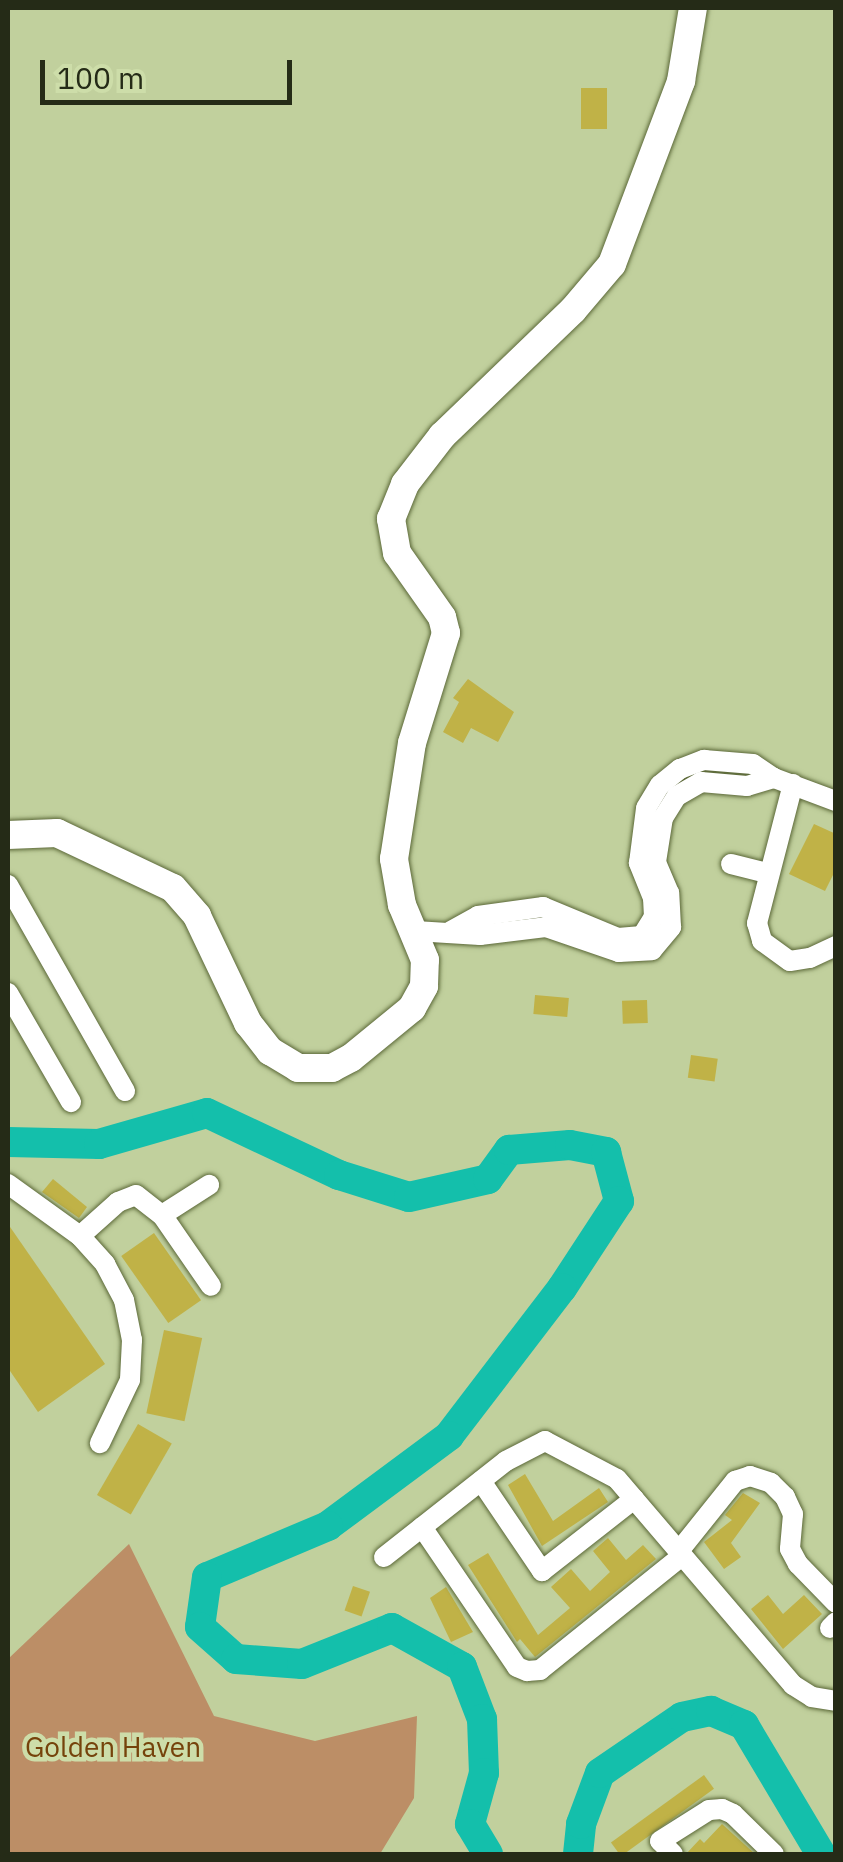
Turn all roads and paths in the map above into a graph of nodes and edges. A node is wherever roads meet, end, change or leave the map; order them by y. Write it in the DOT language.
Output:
graph roads {
  1 [pos="693,8"];
  2 [pos="783,781"];
  3 [pos="836,801"];
  4 [pos="8,835"];
  5 [pos="731,864"];
  6 [pos="766,873"];
  7 [pos="8,885"];
  8 [pos="415,931"];
  9 [pos="836,946"];
  10 [pos="8,993"];
  11 [pos="125,1091"];
  12 [pos="71,1102"];
  13 [pos="8,1184"];
  14 [pos="209,1184"];
  15 [pos="162,1214"];
  16 [pos="80,1236"];
  17 [pos="211,1286"];
  18 [pos="100,1443"];
  19 [pos="481,1481"];
  20 [pos="634,1499"];
  21 [pos="422,1527"];
  22 [pos="680,1553"];
  23 [pos="384,1556"];
  24 [pos="836,1603"];
  25 [pos="836,1702"];
  26 [pos="673,1854"];
  27 [pos="774,1854"];
  1 -- 8 [label="main road"];
  2 -- 3 [label="street"];
  2 -- 6 [label="street"];
  2 -- 8 [label="street"];
  4 -- 8 [label="main road"];
  5 -- 6 [label="street"];
  6 -- 9 [label="street"];
  7 -- 11 [label="street"];
  10 -- 12 [label="street"];
  13 -- 16 [label="street"];
  14 -- 15 [label="street"];
  15 -- 16 [label="street"];
  15 -- 17 [label="street"];
  16 -- 18 [label="street"];
  19 -- 20 [label="street"];
  19 -- 20 [label="street"];
  19 -- 21 [label="street"];
  20 -- 22 [label="street"];
  21 -- 22 [label="street"];
  21 -- 23 [label="street"];
  22 -- 24 [label="street"];
  22 -- 25 [label="street"];
  26 -- 27 [label="street"];
}
